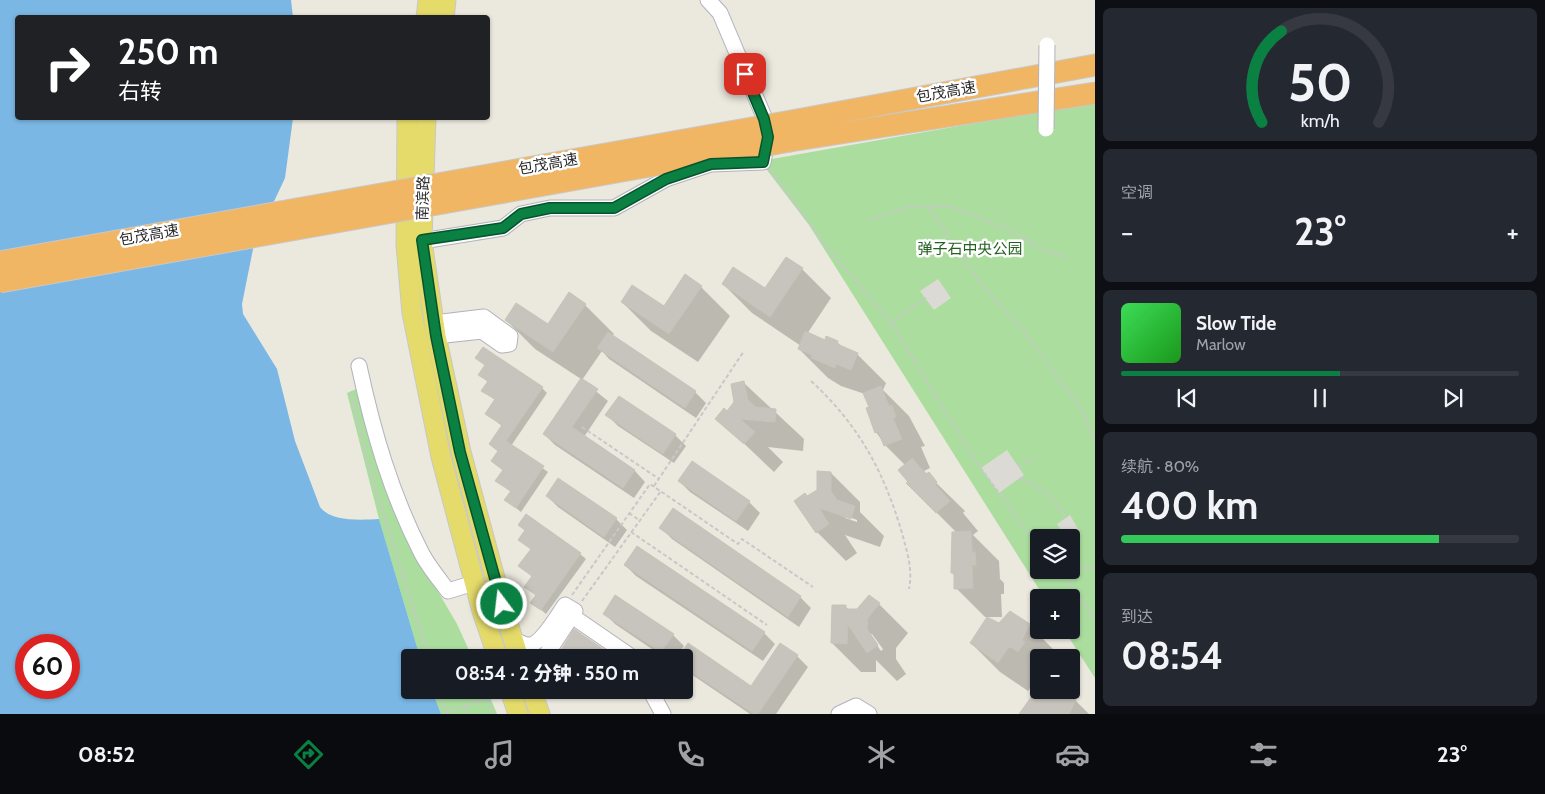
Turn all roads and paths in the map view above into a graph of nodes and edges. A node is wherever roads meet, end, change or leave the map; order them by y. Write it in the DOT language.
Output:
graph roads {
  1 [pos="428,0"];
  2 [pos="446,0"];
  3 [pos="708,0"];
  4 [pos="426,15"];
  5 [pos="444,15"];
  6 [pos="1047,45"];
  7 [pos="1095,65"];
  8 [pos="1095,93"];
  9 [pos="407,120"];
  10 [pos="426,120"];
  11 [pos="1046,128"];
  12 [pos="788,131"];
  13 [pos="763,162"];
  14 [pos="929,207"];
  15 [pos="870,220"];
  16 [pos="422,240"];
  17 [pos="1068,257"];
  18 [pos="0,262"];
  19 [pos="0,282"];
  20 [pos="926,298"];
  21 [pos="891,322"];
  22 [pos="435,330"];
  23 [pos="506,341"];
  24 [pos="744,351"];
  25 [pos="359,366"];
  26 [pos="811,381"];
  27 [pos="351,395"];
  28 [pos="582,427"];
  29 [pos="1095,441"];
  30 [pos="1034,458"];
  31 [pos="1018,466"];
  32 [pos="1020,478"];
  33 [pos="658,479"];
  34 [pos="654,486"];
  35 [pos="661,491"];
  36 [pos="629,514"];
  37 [pos="1066,518"];
  38 [pos="639,520"];
  39 [pos="631,532"];
  40 [pos="1030,534"];
  41 [pos="1095,566"];
  42 [pos="1080,567"];
  43 [pos="1069,579"];
  44 [pos="474,583"];
  45 [pos="813,587"];
  46 [pos="909,589"];
  47 [pos="570,611"];
  48 [pos="1095,620"];
  49 [pos="767,625"];
  50 [pos="512,638"];
  51 [pos="426,649"];
  52 [pos="495,649"];
  53 [pos="516,649"];
  54 [pos="549,649"];
  55 [pos="621,649"];
  56 [pos="442,699"];
  57 [pos="513,699"];
  58 [pos="534,699"];
  59 [pos="655,699"];
  60 [pos="465,706"];
  61 [pos="447,713"];
  62 [pos="468,714"];
  63 [pos="492,714"];
  64 [pos="518,714"];
  65 [pos="540,714"];
  66 [pos="663,714"];
  67 [pos="839,714"];
  68 [pos="869,714"];
  1 -- 4 [label="main road"];
  2 -- 5 [label="main road"];
  3 -- 13 [label="street"];
  6 -- 11 [label="street, bridge"];
  7 -- 12 [label="highway, 包茂高速"];
  8 -- 12 [label="highway, 包茂高速"];
  9 -- 44 [label="main road, 南滨路"];
  10 -- 16 [label="main road, 南滨路"];
  12 -- 18 [label="highway, 包茂高速, bridge"];
  12 -- 19 [label="highway, 包茂高速, bridge"];
  13 -- 16 [label="street"];
  13 -- 21 [label="path"];
  14 -- 15 [label="path"];
  14 -- 17 [label="path"];
  14 -- 29 [label="path"];
  16 -- 22 [label="main road, 南滨路"];
  20 -- 21 [label="path"];
  21 -- 40 [label="path"];
  22 -- 23 [label="street"];
  22 -- 50 [label="main road, 南滨路"];
  24 -- 33 [label="path"];
  25 -- 44 [label="street"];
  26 -- 46 [label="path"];
  27 -- 51 [label="path"];
  28 -- 33 [label="path"];
  30 -- 31 [label="path"];
  32 -- 37 [label="path"];
  33 -- 34 [label="path"];
  34 -- 35 [label="path"];
  34 -- 36 [label="path"];
  35 -- 38 [label="path"];
  35 -- 45 [label="path"];
  36 -- 38 [label="path"];
  36 -- 47 [label="path"];
  38 -- 39 [label="path"];
  39 -- 47 [label="path"];
  39 -- 49 [label="path"];
  41 -- 42 [label="path"];
  43 -- 48 [label="path"];
  44 -- 52 [label="main road, 南滨路"];
  47 -- 50 [label="street"];
  47 -- 54 [label="street"];
  47 -- 55 [label="street"];
  50 -- 53 [label="main road, 南滨路"];
  56 -- 61 [label="path"];
  57 -- 64 [label="main road"];
  58 -- 65 [label="main road"];
  59 -- 66 [label="street"];
  60 -- 61 [label="path"];
  60 -- 62 [label="path"];
  60 -- 63 [label="path"];
  67 -- 68 [label="street"];
}
